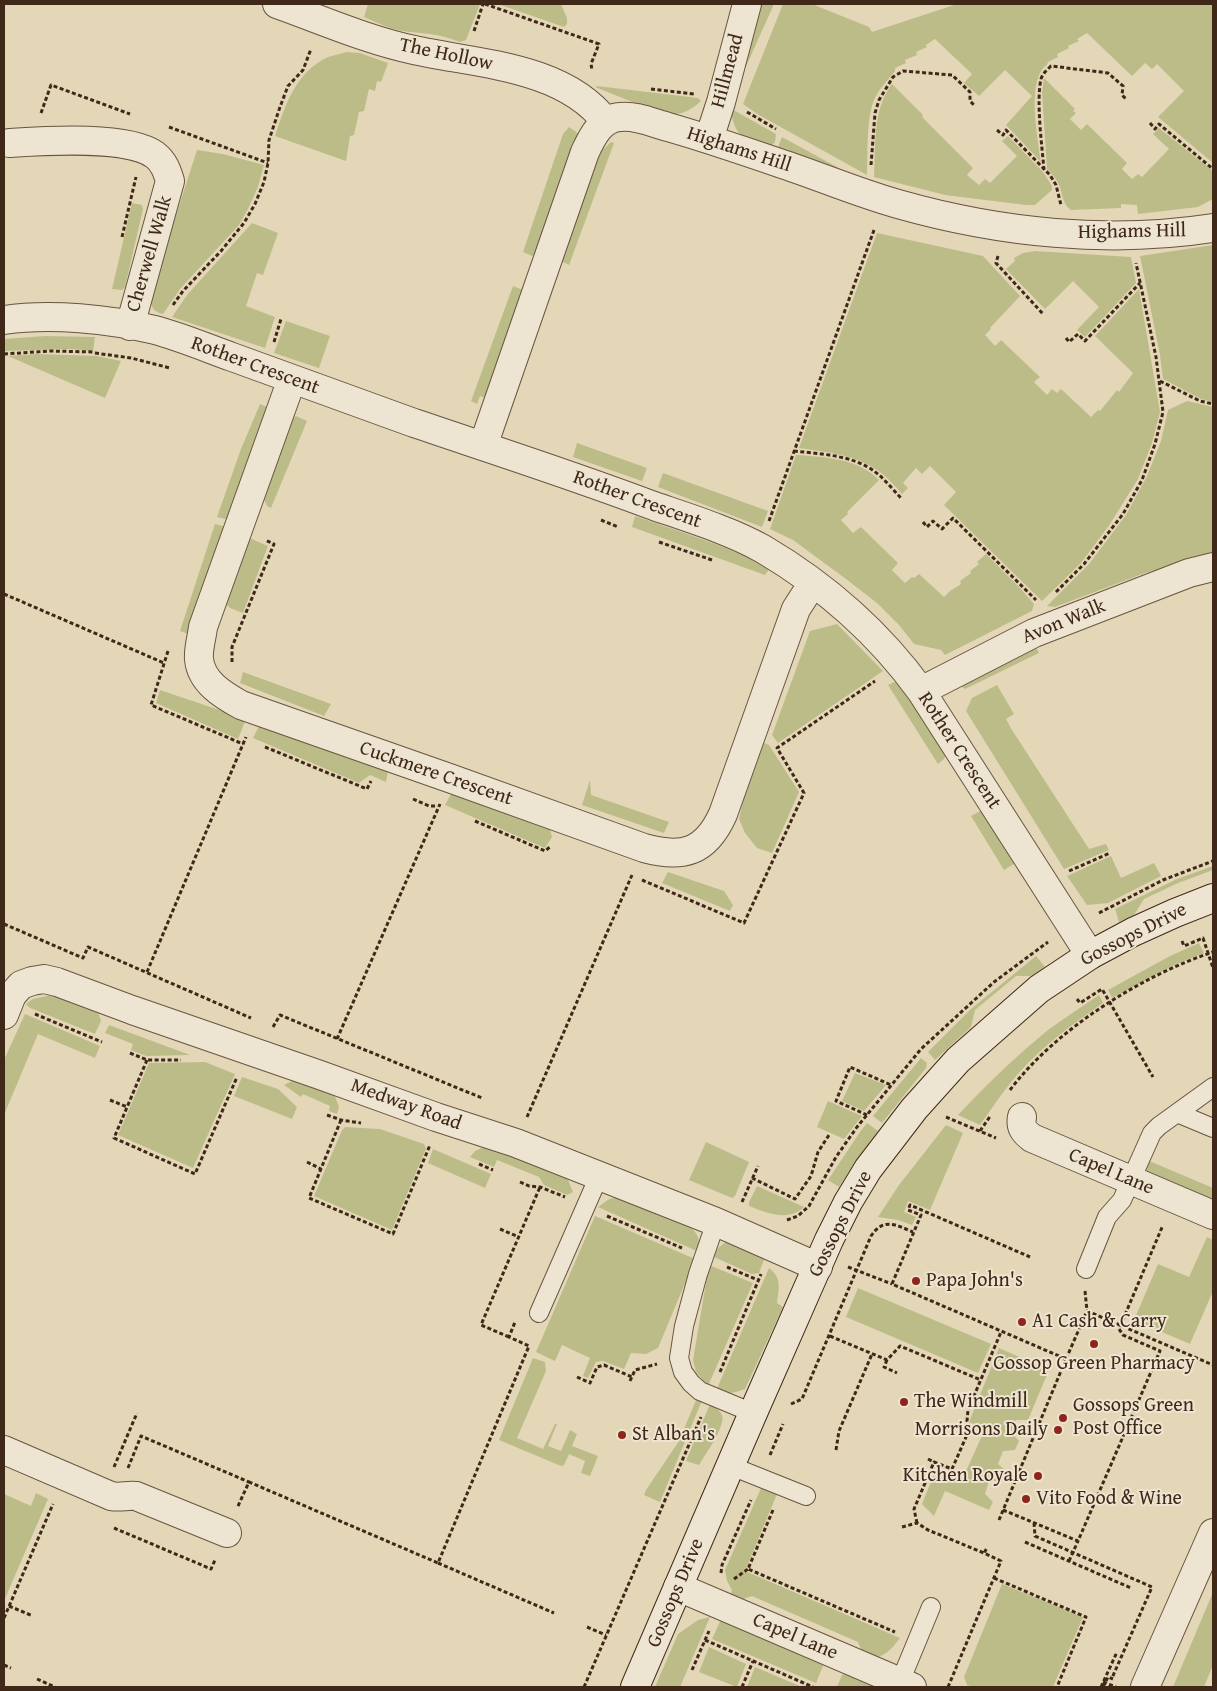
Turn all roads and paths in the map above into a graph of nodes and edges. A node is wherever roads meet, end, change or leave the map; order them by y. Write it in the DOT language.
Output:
graph roads {
  1 [pos="277,4"];
  2 [pos="485,4"];
  3 [pos="747,4"];
  4 [pos="322,20"];
  5 [pos="592,75"];
  6 [pos="1127,100"];
  7 [pos="974,106"];
  8 [pos="606,122"];
  9 [pos="1150,123"];
  10 [pos="997,130"];
  11 [pos="178,131"];
  12 [pos="709,138"];
  13 [pos="6,143"];
  14 [pos="155,155"];
  15 [pos="871,168"];
  16 [pos="1213,169"];
  17 [pos="1044,170"];
  18 [pos="1213,228"];
  19 [pos="874,230"];
  20 [pos="1064,233"];
  21 [pos="1130,236"];
  22 [pos="120,242"];
  23 [pos="998,255"];
  24 [pos="1140,283"];
  25 [pos="1044,315"];
  26 [pos="4,320"];
  27 [pos="102,321"];
  28 [pos="143,328"];
  29 [pos="1066,338"];
  30 [pos="4,354"];
  31 [pos="292,379"];
  32 [pos="1159,381"];
  33 [pos="1213,404"];
  34 [pos="483,446"];
  35 [pos="794,451"];
  36 [pos="902,499"];
  37 [pos="923,522"];
  38 [pos="760,548"];
  39 [pos="1213,567"];
  40 [pos="814,584"];
  41 [pos="1056,592"];
  42 [pos="4,594"];
  43 [pos="1034,633"];
  44 [pos="164,663"];
  45 [pos="921,691"];
  46 [pos="452,779"];
  47 [pos="644,848"];
  48 [pos="1110,853"];
  49 [pos="1043,882"];
  50 [pos="1213,898"];
  51 [pos="4,924"];
  52 [pos="1190,937"];
  53 [pos="1174,944"];
  54 [pos="1184,946"];
  55 [pos="1213,952"];
  56 [pos="1208,954"];
  57 [pos="1090,955"];
  58 [pos="1213,968"];
  59 [pos="1090,991"];
  60 [pos="1077,999"];
  61 [pos="1071,1003"];
  62 [pos="1109,1003"];
  63 [pos="8,1005"];
  64 [pos="256,1020"];
  65 [pos="265,1024"];
  66 [pos="337,1039"];
  67 [pos="102,1042"];
  68 [pos="147,1060"];
  69 [pos="239,1072"];
  70 [pos="1153,1077"];
  71 [pos="891,1085"];
  72 [pos="1213,1087"];
  73 [pos="1008,1092"];
  74 [pos="110,1100"];
  75 [pos="491,1102"];
  76 [pos="127,1106"];
  77 [pos="952,1112"];
  78 [pos="1009,1112"];
  79 [pos="1177,1113"];
  80 [pos="867,1115"];
  81 [pos="945,1117"];
  82 [pos="341,1120"];
  83 [pos="953,1120"];
  84 [pos="536,1121"];
  85 [pos="1213,1128"];
  86 [pos="829,1135"];
  87 [pos="431,1144"];
  88 [pos="307,1162"];
  89 [pos="758,1166"];
  90 [pos="321,1168"];
  91 [pos="599,1176"];
  92 [pos="752,1178"];
  93 [pos="1130,1180"];
  94 [pos="520,1182"];
  95 [pos="540,1187"];
  96 [pos="1173,1199"];
  97 [pos="740,1204"];
  98 [pos="586,1207"];
  99 [pos="1213,1215"];
  100 [pos="716,1222"];
  101 [pos="500,1229"];
  102 [pos="914,1232"];
  103 [pos="519,1237"];
  104 [pos="704,1257"];
  105 [pos="1030,1257"];
  106 [pos="818,1267"];
  107 [pos="1086,1269"];
  108 [pos="864,1274"];
  109 [pos="758,1280"];
  110 [pos="892,1284"];
  111 [pos="539,1313"];
  112 [pos="1120,1325"];
  113 [pos="1001,1332"];
  114 [pos="509,1337"];
  115 [pos="872,1354"];
  116 [pos="679,1358"];
  117 [pos="1066,1359"];
  118 [pos="887,1360"];
  119 [pos="1213,1365"];
  120 [pos="897,1373"];
  121 [pos="577,1377"];
  122 [pos="981,1380"];
  123 [pos="137,1413"];
  124 [pos="753,1413"];
  125 [pos="4,1450"];
  126 [pos="836,1450"];
  127 [pos="770,1456"];
  128 [pos="928,1459"];
  129 [pos="934,1462"];
  130 [pos="731,1466"];
  131 [pos="127,1468"];
  132 [pos="112,1471"];
  133 [pos="65,1477"];
  134 [pos="249,1482"];
  135 [pos="783,1486"];
  136 [pos="806,1496"];
  137 [pos="1003,1510"];
  138 [pos="999,1520"];
  139 [pos="917,1523"];
  140 [pos="1034,1523"];
  141 [pos="106,1524"];
  142 [pos="902,1527"];
  143 [pos="226,1533"];
  144 [pos="1213,1533"];
  145 [pos="1078,1541"];
  146 [pos="1025,1542"];
  147 [pos="987,1548"];
  148 [pos="984,1553"];
  149 [pos="1068,1561"];
  150 [pos="438,1564"];
  151 [pos="994,1578"];
  152 [pos="678,1588"];
  153 [pos="1131,1588"];
  154 [pos="9,1606"];
  155 [pos="931,1607"];
  156 [pos="554,1613"];
  157 [pos="33,1616"];
  158 [pos="4,1618"];
  159 [pos="588,1627"];
  160 [pos="606,1635"];
  161 [pos="705,1640"];
  162 [pos="917,1641"];
  163 [pos="1117,1652"];
  164 [pos="753,1662"];
  165 [pos="4,1665"];
  166 [pos="11,1668"];
  167 [pos="1112,1678"];
  168 [pos="38,1679"];
  169 [pos="1103,1682"];
  170 [pos="906,1685"];
  171 [pos="55,1687"];
  172 [pos="635,1687"];
  173 [pos="742,1687"];
  174 [pos="813,1687"];
  175 [pos="949,1687"];
  176 [pos="1056,1687"];
  177 [pos="1101,1687"];
  178 [pos="1116,1687"];
  179 [pos="1145,1687"];
  1 -- 4 [label="street, The Hollow"];
  2 -- 5 [label="path"];
  3 -- 12 [label="street, Hillmead"];
  4 -- 8 [label="street, The Hollow"];
  4 -- 28 [label="path"];
  6 -- 17 [label="path"];
  7 -- 15 [label="path"];
  8 -- 12 [label="street, Highams Hill"];
  8 -- 34 [label="street"];
  9 -- 16 [label="path"];
  10 -- 17 [label="path"];
  11 -- 14 [label="path"];
  12 -- 20 [label="street, Highams Hill"];
  13 -- 14 [label="street"];
  14 -- 22 [label="path"];
  14 -- 28 [label="street, Cherwell Walk"];
  17 -- 20 [label="path"];
  18 -- 21 [label="street, Highams Hill"];
  19 -- 35 [label="path"];
  20 -- 21 [label="street, Highams Hill"];
  21 -- 24 [label="path"];
  23 -- 25 [label="path"];
  24 -- 29 [label="path"];
  24 -- 32 [label="path"];
  26 -- 27 [label="street, Rother Crescent"];
  27 -- 28 [label="street, Rother Crescent"];
  27 -- 30 [label="path"];
  28 -- 31 [label="street, Rother Crescent"];
  31 -- 34 [label="street, Rother Crescent"];
  31 -- 46 [label="street, Cuckmere Crescent"];
  32 -- 33 [label="path"];
  32 -- 41 [label="path"];
  34 -- 38 [label="street, Rother Crescent"];
  35 -- 36 [label="path"];
  35 -- 38 [label="path"];
  37 -- 43 [label="path"];
  38 -- 40 [label="street, Rother Crescent"];
  39 -- 43 [label="street, Avon Walk"];
  40 -- 45 [label="street, Rother Crescent"];
  40 -- 47 [label="street, Cuckmere Crescent"];
  42 -- 44 [label="path"];
  43 -- 45 [label="street, Avon Walk"];
  45 -- 49 [label="street, Rother Crescent"];
  46 -- 47 [label="street, Cuckmere Crescent"];
  46 -- 66 [label="path"];
  47 -- 84 [label="path"];
  48 -- 49 [label="path"];
  49 -- 57 [label="street, Rother Crescent"];
  50 -- 57 [label="street, Gossops Drive"];
  51 -- 64 [label="path"];
  52 -- 53 [label="path"];
  54 -- 56 [label="path"];
  55 -- 56 [label="path"];
  56 -- 58 [label="path"];
  56 -- 62 [label="path"];
  57 -- 106 [label="street, Gossops Drive"];
  59 -- 60 [label="path"];
  60 -- 61 [label="path"];
  60 -- 62 [label="path"];
  62 -- 70 [label="path"];
  62 -- 73 [label="path"];
  63 -- 67 [label="path"];
  63 -- 91 [label="street, Medway Road"];
  65 -- 66 [label="path"];
  66 -- 75 [label="path"];
  68 -- 76 [label="path"];
  69 -- 76 [label="path"];
  71 -- 80 [label="path"];
  72 -- 79 [label="lane"];
  74 -- 76 [label="path"];
  77 -- 81 [label="path"];
  78 -- 83 [label="path"];
  78 -- 93 [label="street, Capel Lane"];
  79 -- 85 [label="lane"];
  79 -- 93 [label="lane"];
  82 -- 90 [label="path"];
  86 -- 92 [label="path"];
  87 -- 90 [label="path"];
  88 -- 90 [label="path"];
  89 -- 92 [label="path"];
  91 -- 98 [label="lane"];
  91 -- 100 [label="street, Medway Road"];
  92 -- 97 [label="path"];
  93 -- 96 [label="street, Capel Lane"];
  93 -- 107 [label="lane"];
  94 -- 95 [label="path"];
  95 -- 98 [label="path"];
  95 -- 103 [label="path"];
  96 -- 99 [label="street, Capel Lane"];
  96 -- 112 [label="path"];
  98 -- 104 [label="path"];
  98 -- 111 [label="lane"];
  100 -- 104 [label="lane"];
  100 -- 106 [label="street, Medway Road"];
  101 -- 103 [label="path"];
  102 -- 105 [label="path"];
  102 -- 110 [label="path"];
  102 -- 115 [label="path"];
  103 -- 114 [label="path"];
  104 -- 109 [label="path"];
  104 -- 116 [label="lane"];
  106 -- 124 [label="street, Gossops Drive"];
  108 -- 110 [label="path"];
  110 -- 113 [label="path"];
  111 -- 114 [label="path"];
  112 -- 117 [label="path"];
  112 -- 119 [label="path"];
  112 -- 145 [label="path"];
  113 -- 117 [label="path"];
  113 -- 122 [label="path"];
  114 -- 150 [label="path"];
  115 -- 118 [label="path"];
  115 -- 126 [label="path"];
  116 -- 121 [label="path"];
  116 -- 124 [label="lane"];
  117 -- 137 [label="path"];
  118 -- 120 [label="path"];
  118 -- 122 [label="path"];
  122 -- 129 [label="path"];
  123 -- 132 [label="path"];
  124 -- 130 [label="street, Gossops Drive"];
  125 -- 133 [label="street"];
  127 -- 135 [label="path"];
  128 -- 129 [label="path"];
  129 -- 139 [label="path"];
  130 -- 135 [label="lane"];
  130 -- 152 [label="street, Gossops Drive"];
  131 -- 134 [label="path"];
  133 -- 143 [label="street"];
  133 -- 154 [label="path"];
  134 -- 143 [label="path"];
  134 -- 150 [label="path"];
  135 -- 136 [label="lane"];
  135 -- 162 [label="path"];
  137 -- 138 [label="path"];
  137 -- 140 [label="path"];
  139 -- 142 [label="path"];
  139 -- 148 [label="path"];
  140 -- 145 [label="path"];
  140 -- 167 [label="path"];
  141 -- 143 [label="path"];
  144 -- 179 [label="street"];
  145 -- 149 [label="path, bridge"];
  146 -- 149 [label="path"];
  147 -- 148 [label="path"];
  148 -- 151 [label="path"];
  149 -- 153 [label="path"];
  150 -- 156 [label="path"];
  151 -- 175 [label="path"];
  151 -- 176 [label="path"];
  152 -- 170 [label="street, Capel Lane"];
  152 -- 172 [label="street, Gossops Drive"];
  154 -- 157 [label="path"];
  154 -- 158 [label="path"];
  155 -- 162 [label="lane"];
  159 -- 160 [label="path"];
  161 -- 164 [label="path"];
  162 -- 170 [label="lane"];
  163 -- 169 [label="path"];
  164 -- 173 [label="path"];
  164 -- 174 [label="path"];
  165 -- 166 [label="path"];
  168 -- 171 [label="path"];
  169 -- 177 [label="path, bridge"];
  169 -- 178 [label="path, bridge"];
}
